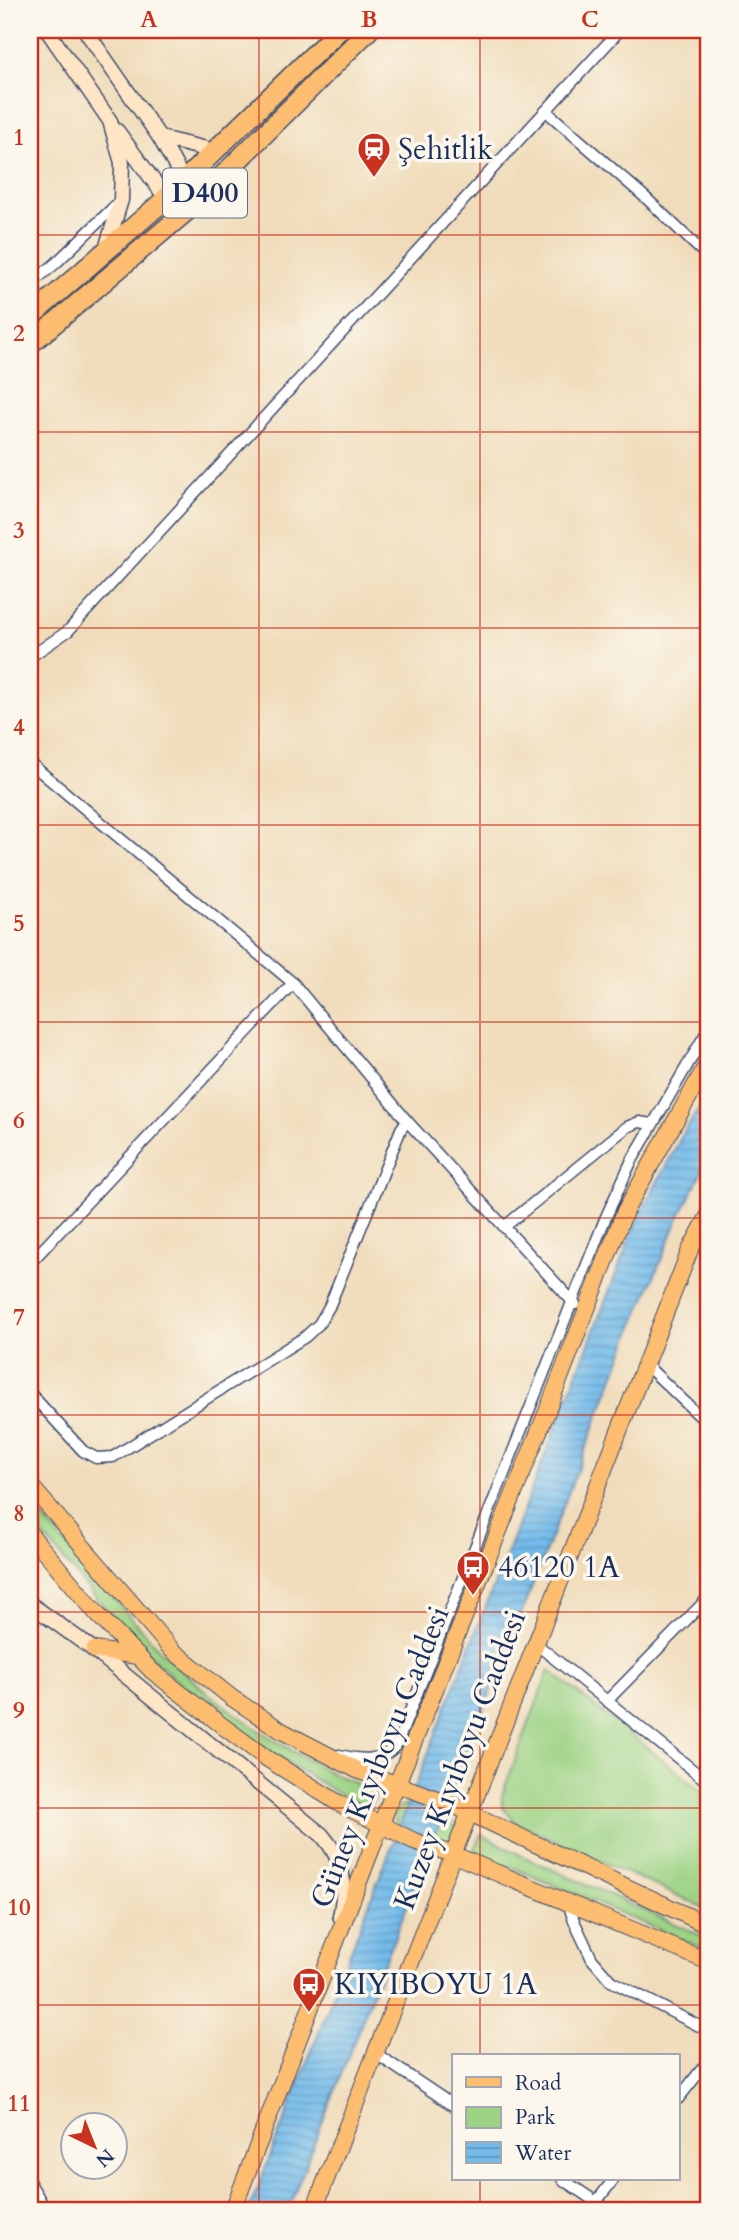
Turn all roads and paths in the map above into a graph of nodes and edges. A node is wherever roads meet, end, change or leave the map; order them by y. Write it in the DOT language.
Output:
graph roads {
  1 [pos="47,30"];
  2 [pos="85,30"];
  3 [pos="339,30"];
  4 [pos="369,30"];
  5 [pos="620,30"];
  6 [pos="546,111"];
  7 [pos="110,121"];
  8 [pos="160,138"];
  9 [pos="215,152"];
  10 [pos="184,181"];
  11 [pos="166,198"];
  12 [pos="121,200"];
  13 [pos="190,209"];
  14 [pos="105,252"];
  15 [pos="709,258"];
  16 [pos="30,284"];
  17 [pos="30,317"];
  18 [pos="30,344"];
  19 [pos="30,657"];
  20 [pos="30,763"];
  21 [pos="293,983"];
  22 [pos="709,1028"];
  23 [pos="709,1061"];
  24 [pos="407,1121"];
  25 [pos="652,1124"];
  26 [pos="709,1215"];
  27 [pos="504,1227"];
  28 [pos="30,1263"];
  29 [pos="572,1301"];
  30 [pos="585,1315"];
  31 [pos="645,1364"];
  32 [pos="30,1393"];
  33 [pos="709,1424"];
  34 [pos="30,1485"];
  35 [pos="30,1534"];
  36 [pos="709,1597"];
  37 [pos="30,1604"];
  38 [pos="535,1643"];
  39 [pos="94,1650"];
  40 [pos="138,1656"];
  41 [pos="607,1701"];
  42 [pos="320,1751"];
  43 [pos="709,1783"];
  44 [pos="403,1786"];
  45 [pos="469,1812"];
  46 [pos="386,1827"];
  47 [pos="453,1854"];
  48 [pos="568,1903"];
  49 [pos="709,1926"];
  50 [pos="334,1951"];
  51 [pos="709,1962"];
  52 [pos="709,2031"];
  53 [pos="375,2053"];
  54 [pos="709,2060"];
  55 [pos="680,2096"];
  56 [pos="452,2105"];
  57 [pos="563,2180"];
  58 [pos="613,2180"];
  59 [pos="30,2183"];
  60 [pos="596,2202"];
  61 [pos="46,2210"];
  62 [pos="233,2210"];
  63 [pos="314,2210"];
  64 [pos="608,2210"];
  1 -- 7 [label="main road"];
  2 -- 8 [label="main road"];
  3 -- 9 [label="highway, D400"];
  4 -- 13 [label="highway, D400"];
  5 -- 6 [label="street"];
  6 -- 15 [label="street"];
  6 -- 19 [label="street"];
  7 -- 11 [label="main road"];
  7 -- 12 [label="main road"];
  8 -- 9 [label="main road"];
  8 -- 10 [label="main road"];
  9 -- 10 [label="highway, D400"];
  10 -- 11 [label="highway, D400"];
  10 -- 13 [label="main road"];
  11 -- 13 [label="main road"];
  11 -- 14 [label="highway, D400"];
  12 -- 14 [label="main road"];
  12 -- 16 [label="street"];
  13 -- 18 [label="highway, D400"];
  14 -- 17 [label="highway, D400"];
  20 -- 21 [label="street"];
  21 -- 24 [label="street"];
  21 -- 28 [label="street"];
  22 -- 25 [label="street"];
  23 -- 30 [label="main road, Güney Kıyıboyu Caddesi"];
  24 -- 27 [label="street"];
  24 -- 32 [label="street"];
  25 -- 27 [label="street"];
  25 -- 29 [label="street"];
  26 -- 31 [label="main road, Kuzey Kıyıboyu Caddesi"];
  27 -- 29 [label="street"];
  29 -- 30 [label="street"];
  29 -- 42 [label="street"];
  30 -- 44 [label="main road, Güney Kıyıboyu Caddesi"];
  31 -- 33 [label="street"];
  31 -- 38 [label="main road, Kuzey Kıyıboyu Caddesi"];
  34 -- 42 [label="main road"];
  35 -- 40 [label="main road"];
  36 -- 41 [label="street"];
  37 -- 39 [label="main road"];
  38 -- 41 [label="street"];
  38 -- 45 [label="main road, Kuzey Kıyıboyu Caddesi"];
  39 -- 40 [label="main road"];
  39 -- 50 [label="main road"];
  40 -- 46 [label="main road"];
  41 -- 43 [label="street"];
  42 -- 44 [label="main road"];
  44 -- 45 [label="main road"];
  44 -- 46 [label="main road, Güney Kıyıboyu Caddesi"];
  45 -- 47 [label="main road, Kuzey Kıyıboyu Caddesi"];
  45 -- 49 [label="main road"];
  46 -- 47 [label="main road"];
  46 -- 50 [label="main road, Güney Kıyıboyu Caddesi"];
  47 -- 48 [label="main road"];
  47 -- 53 [label="main road, Kuzey Kıyıboyu Caddesi"];
  48 -- 51 [label="main road"];
  48 -- 52 [label="street"];
  50 -- 62 [label="main road, Güney Kıyıboyu Caddesi"];
  53 -- 56 [label="street"];
  53 -- 63 [label="main road, Kuzey Kıyıboyu Caddesi"];
  54 -- 55 [label="street"];
  57 -- 60 [label="street"];
  58 -- 60 [label="street"];
  59 -- 61 [label="street"];
  60 -- 64 [label="street"];
}
